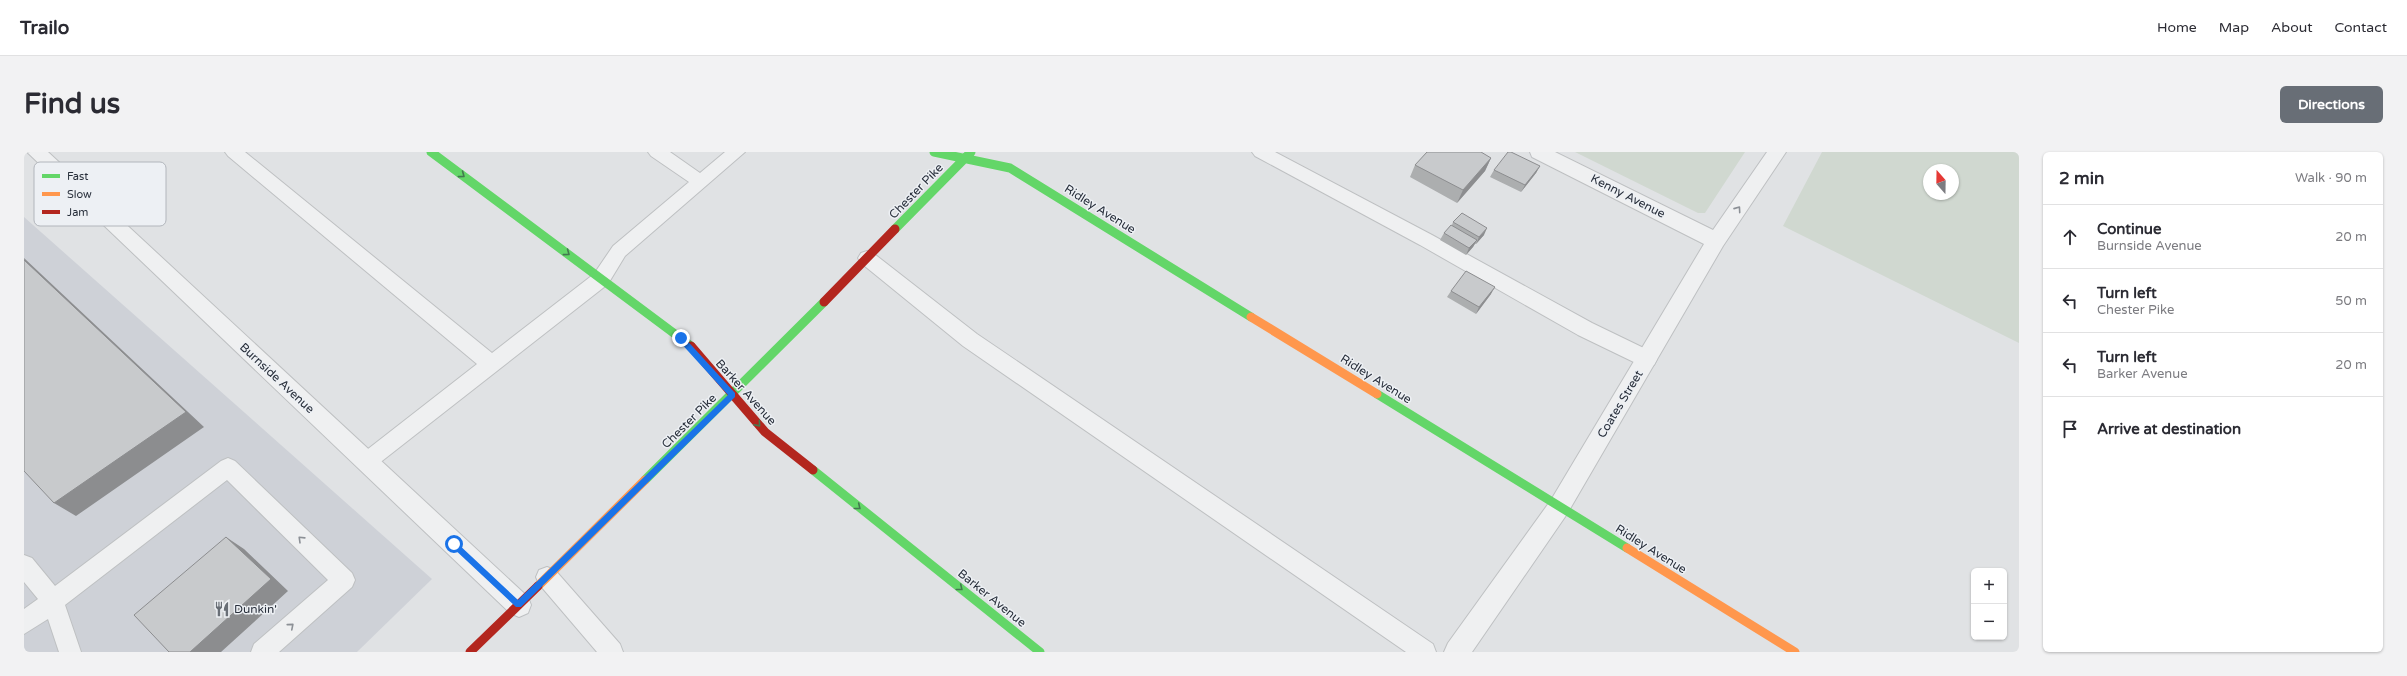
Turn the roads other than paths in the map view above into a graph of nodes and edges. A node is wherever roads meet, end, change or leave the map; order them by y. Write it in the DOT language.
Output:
graph roads {
  1 [pos="36,152"];
  2 [pos="234,152"];
  3 [pos="431,152"];
  4 [pos="657,152"];
  5 [pos="736,152"];
  6 [pos="934,152"];
  7 [pos="1261,152"];
  8 [pos="1539,152"];
  9 [pos="1777,152"];
  10 [pos="968,155"];
  11 [pos="47,162"];
  12 [pos="701,182"];
  13 [pos="115,226"];
  14 [pos="1716,241"];
  15 [pos="867,258"];
  16 [pos="601,278"];
  17 [pos="1647,359"];
  18 [pos="490,364"];
  19 [pos="732,395"];
  20 [pos="366,462"];
  21 [pos="1559,507"];
  22 [pos="24,565"];
  23 [pos="547,577"];
  24 [pos="53,601"];
  25 [pos="518,605"];
  26 [pos="24,623"];
  27 [pos="70,652"];
  28 [pos="262,652"];
  29 [pos="470,652"];
  30 [pos="612,652"];
  31 [pos="1040,652"];
  32 [pos="1425,652"];
  33 [pos="1457,652"];
  34 [pos="1795,652"];
  1 -- 11 [label="street, Burnside Avenue"];
  2 -- 18 [label="lane"];
  3 -- 16 [label="street, Barker Avenue, one-way"];
  4 -- 12 [label="lane"];
  5 -- 12 [label="lane"];
  6 -- 10 [label="street, Ridley Avenue"];
  7 -- 17 [label="lane"];
  8 -- 14 [label="street, Kenny Avenue"];
  14 -- 9 [label="street, Coates Street, one-way"];
  10 -- 15 [label="street, Chester Pike"];
  10 -- 21 [label="street, Ridley Avenue"];
  12 -- 16 [label="lane"];
  13 -- 20 [label="street, Burnside Avenue"];
  14 -- 17 [label="street, Coates Street"];
  15 -- 19 [label="street, Chester Pike"];
  15 -- 32 [label="lane"];
  16 -- 18 [label="lane"];
  16 -- 19 [label="street, Barker Avenue"];
  17 -- 21 [label="street, Coates Street"];
  18 -- 20 [label="lane"];
  19 -- 23 [label="street, Chester Pike"];
  19 -- 31 [label="street, Barker Avenue, one-way"];
  20 -- 25 [label="street, Burnside Avenue"];
  21 -- 33 [label="street, Coates Street"];
  21 -- 34 [label="street, Ridley Avenue"];
  22 -- 24 [label="lane"];
  23 -- 25 [label="street, Chester Pike"];
  23 -- 30 [label="lane"];
  24 -- 26 [label="lane"];
  24 -- 27 [label="lane"];
  28 -- 24 [label="lane, one-way"];
  25 -- 29 [label="street, Chester Pike"];
}
